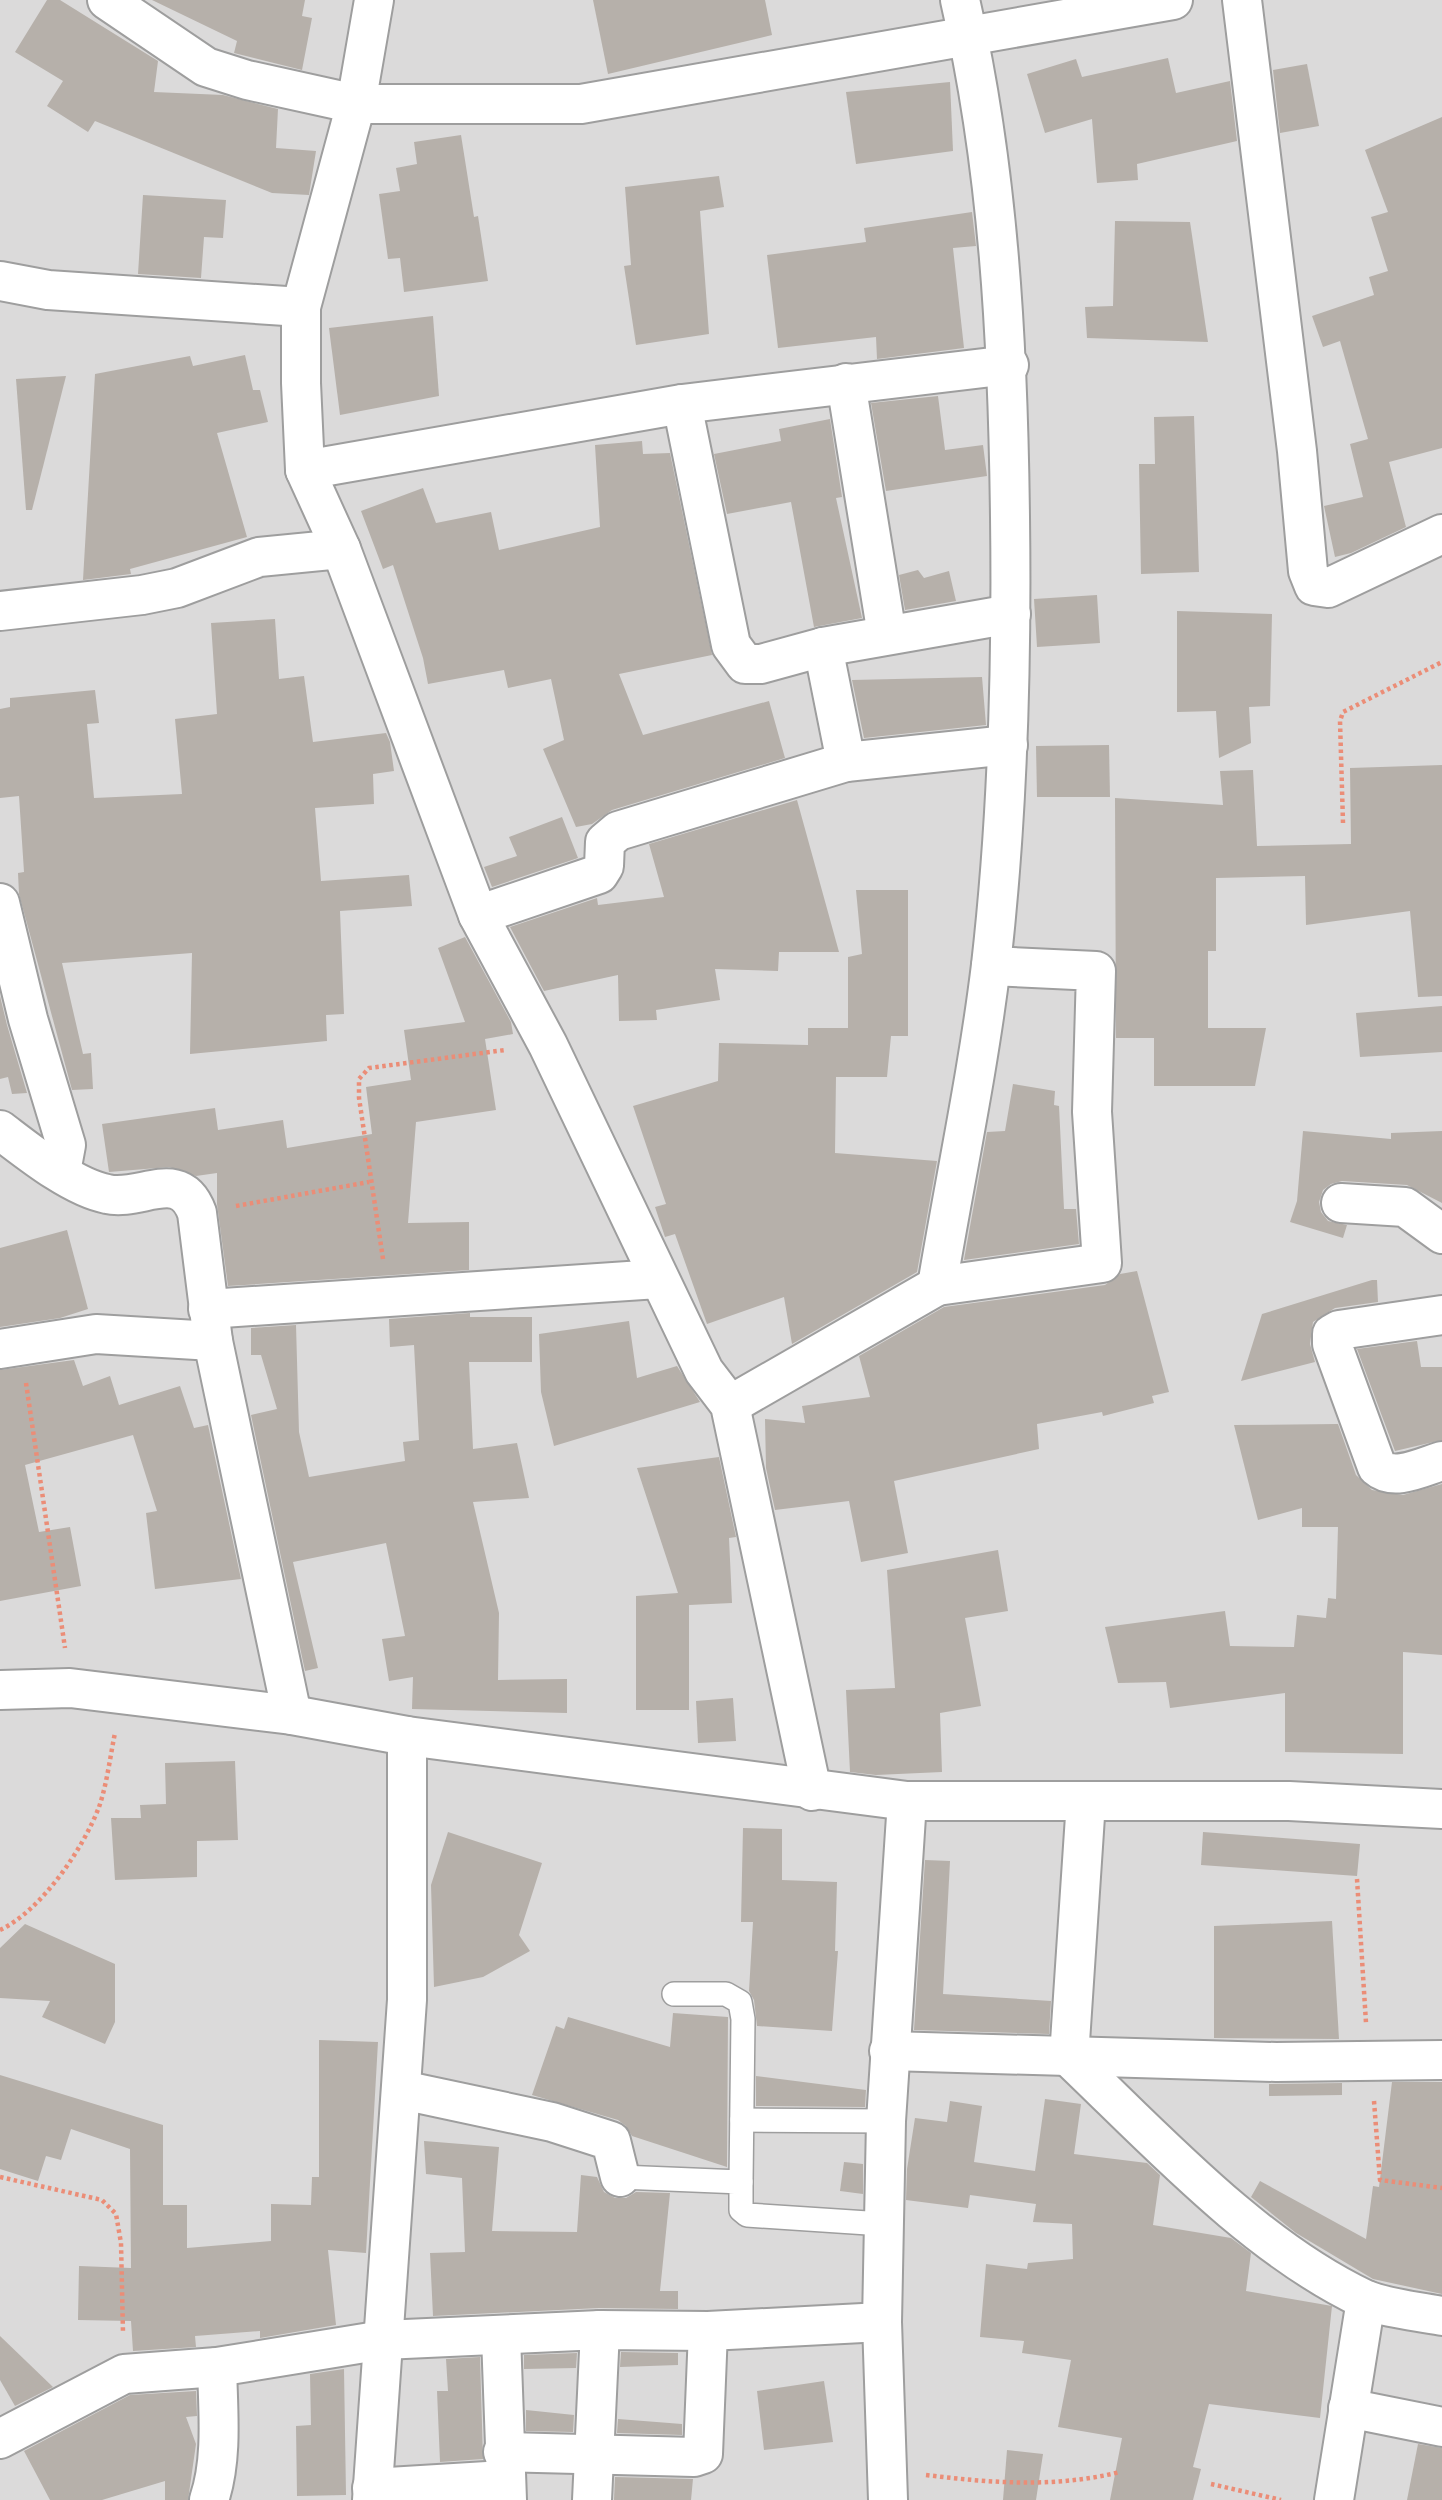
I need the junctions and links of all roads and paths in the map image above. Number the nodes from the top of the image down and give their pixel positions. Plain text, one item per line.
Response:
1 (107, 0) edge
2 (374, 0) edge
3 (960, 0) edge
4 (1173, 0) edge
5 (1242, 0) edge
6 (968, 37) junction
7 (356, 104) junction
8 (0, 281) edge
9 (301, 307) junction
10 (1009, 365) junction
11 (846, 383) junction
12 (682, 404) junction
13 (305, 470) junction
14 (1442, 534) edge
15 (341, 549) junction
16 (0, 611) edge
17 (1011, 614) junction
18 (887, 635) junction
19 (823, 647) junction
20 (1442, 662) edge
21 (1008, 745) junction
22 (846, 762) junction
23 (1343, 823) dead end
24 (0, 903) edge
25 (478, 915) junction
26 (991, 966) junction
27 (548, 1045) junction
28 (0, 1130) edge
29 (61, 1172) junction
30 (369, 1182) junction
31 (1341, 1203) dead end
32 (197, 1213) junction
33 (1442, 1234) edge
34 (658, 1279) junction
35 (937, 1286) junction
36 (388, 1298) junction
37 (1442, 1315) edge
38 (210, 1325) junction
39 (11, 1348) edge
40 (730, 1405) junction
41 (1442, 1461) edge
42 (70, 1688) junction
43 (0, 1690) edge
44 (123, 1694) junction
45 (292, 1714) junction
46 (407, 1736) junction
47 (813, 1791) junction
48 (907, 1801) junction
49 (1086, 1801) junction
50 (1442, 1809) edge
51 (0, 1930) edge
52 (674, 1994) dead end
53 (889, 2050) junction
54 (1069, 2057) junction
55 (1442, 2060) edge
56 (402, 2090) junction
57 (742, 2120) junction
58 (886, 2121) junction
59 (0, 2177) edge
60 (620, 2178) joint
61 (741, 2182) junction
62 (883, 2224) junction
63 (1366, 2300) junction
64 (1442, 2316) edge
65 (882, 2322) junction
66 (600, 2329) junction
67 (708, 2331) junction
68 (501, 2336) junction
69 (383, 2340) junction
70 (217, 2367) junction
71 (124, 2374) junction
72 (1348, 2408) junction
73 (1442, 2427) edge
74 (0, 2439) edge
75 (595, 2453) junction
76 (1120, 2472) dead end
77 (505, 2477) edge
78 (1211, 2484) dead end
79 (888, 2485) edge
80 (372, 2494) edge
81 (209, 2500) edge
82 (592, 2500) edge
83 (1280, 2500) edge
84 (1337, 2500) edge

1 - 7 street
2 - 7 street
3 - 6 street
4 - 6 street
5 - 14 street
6 - 7 street
6 - 10 street
7 - 9 street
8 - 9 street
9 - 13 street
10 - 11 street
10 - 17 street
11 - 12 street
11 - 18 street
12 - 13 street
12 - 19 street
13 - 15 street
15 - 16 street
15 - 25 street
17 - 18 street
17 - 21 street
18 - 19 street
19 - 22 street
20 - 23 path
21 - 22 street
21 - 26 street
22 - 25 street
24 - 29 street
25 - 27 street
26 - 35 street
26 - 35 street
27 - 30 path
27 - 34 street
28 - 29 street
29 - 32 street
30 - 32 path
30 - 36 path
31 - 33 street
32 - 38 street
34 - 36 street
34 - 40 street
35 - 40 street
36 - 38 street
37 - 41 street
38 - 39 street
38 - 45 street
39 - 42 path
40 - 47 street
42 - 43 street
42 - 44 street
44 - 45 street
44 - 51 path
45 - 46 street
46 - 47 street
46 - 56 street
47 - 48 street
48 - 49 street
48 - 53 street
49 - 50 street
49 - 54 street
52 - 57 lane
53 - 54 street
53 - 58 street
54 - 55 street
54 - 63 street
56 - 60 street
56 - 69 street
57 - 58 lane
57 - 61 lane
58 - 62 street
59 - 71 path
60 - 61 lane
61 - 62 lane
62 - 65 street
63 - 64 street
63 - 72 street
65 - 67 street
65 - 79 street
66 - 67 street
66 - 68 street
66 - 75 street
67 - 75 street
68 - 69 street
68 - 77 street
69 - 70 street
69 - 80 street
70 - 71 street
70 - 81 street
71 - 74 street
72 - 73 street
72 - 84 street
75 - 77 street
75 - 82 street
76 - 79 path
77 - 80 street
78 - 83 path

